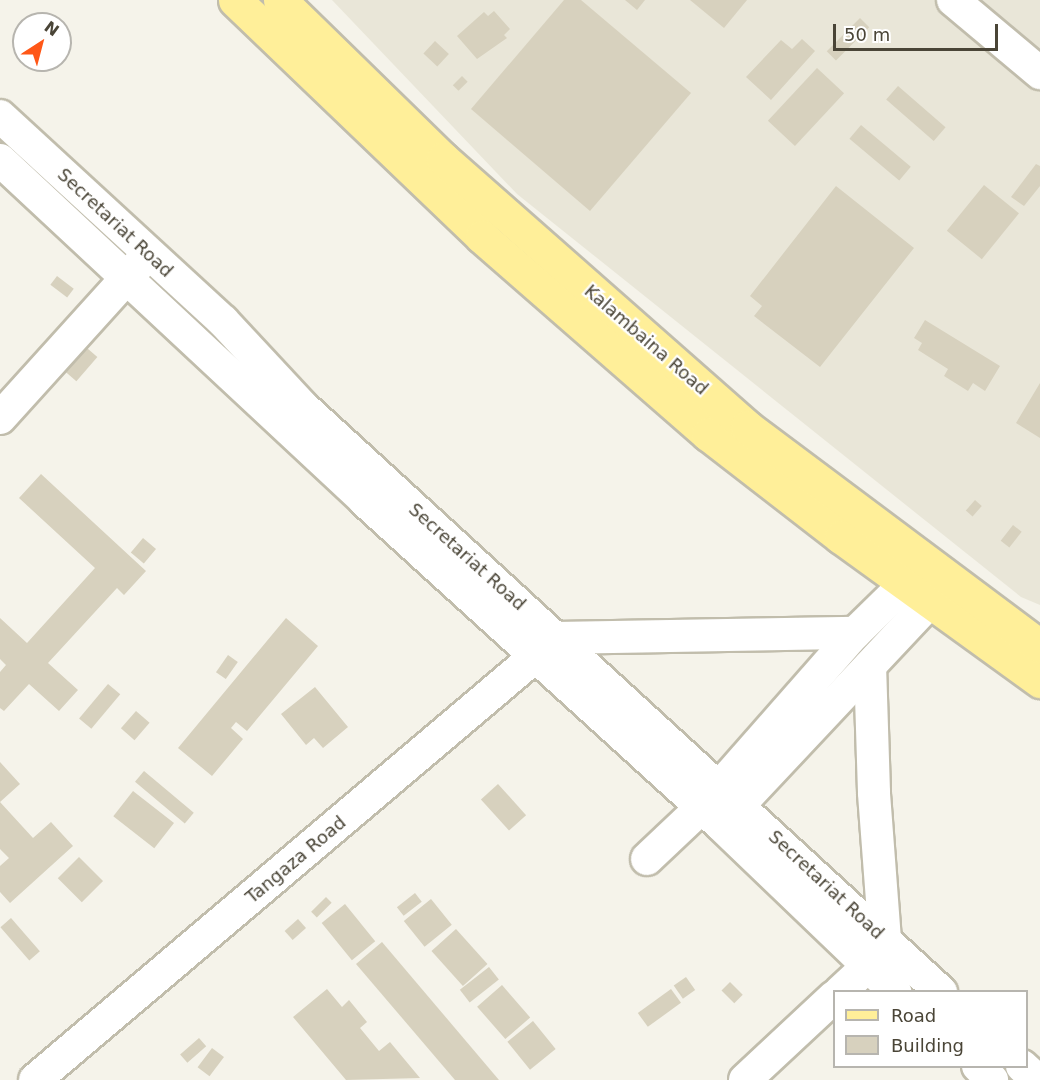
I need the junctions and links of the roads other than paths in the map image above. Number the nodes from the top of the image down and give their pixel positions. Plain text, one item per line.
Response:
1 (235, 0) edge
2 (280, 0) edge
3 (953, 0) edge
4 (1040, 73) edge
5 (0, 116) edge
6 (0, 160) edge
7 (138, 265) junction
8 (0, 418) edge
9 (917, 593) junction
10 (855, 633) junction
11 (1040, 646) edge
12 (546, 647) junction
13 (870, 666) junction
14 (1040, 681) edge
15 (720, 805) junction
16 (647, 859) dead end
17 (885, 940) junction
18 (868, 966) junction
19 (842, 990) edge
20 (893, 990) edge
21 (939, 990) edge
22 (833, 998) edge
23 (980, 1068) edge
24 (1024, 1068) edge
25 (34, 1080) edge
26 (745, 1080) edge
27 (992, 1080) edge
28 (1037, 1080) edge

1 - 9 main road
2 - 11 main road, Kalambaina Road
3 - 4 street
5 - 7 street, Secretariat Road
6 - 7 street, Secretariat Road
7 - 8 street
7 - 12 street, Secretariat Road
9 - 10 street
9 - 13 street
9 - 14 main road
10 - 12 street
10 - 15 street
12 - 15 street, Secretariat Road
12 - 25 street, Tangaza Road
13 - 15 street
13 - 17 street
15 - 16 street
15 - 17 street, Secretariat Road
15 - 18 street, Secretariat Road
17 - 18 street
17 - 21 street, Secretariat Road
18 - 19 street
18 - 20 street, Secretariat Road
22 - 26 street
23 - 27 street
24 - 28 street

